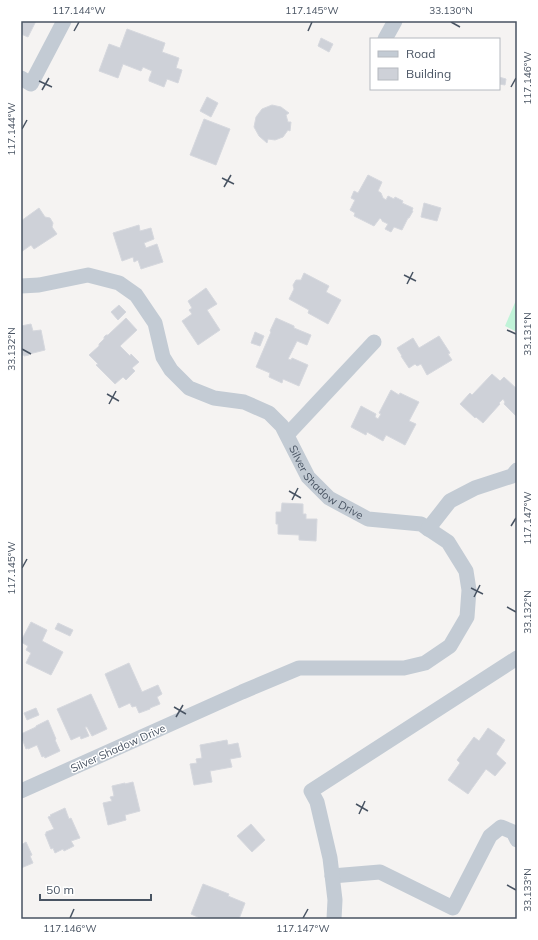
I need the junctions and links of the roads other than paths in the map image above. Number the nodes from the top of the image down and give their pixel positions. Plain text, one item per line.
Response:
1 (64, 21) edge
2 (395, 21) edge
3 (386, 38) edge
4 (26, 81) edge
5 (21, 286) edge
6 (374, 342) dead end
7 (286, 435) junction
8 (517, 470) edge
9 (428, 529) junction
10 (517, 658) edge
11 (21, 791) edge
12 (517, 840) edge
13 (332, 876) junction
14 (334, 919) edge

1 - 4 street
2 - 3 street
5 - 7 street, Silver Shadow Drive
6 - 7 street
7 - 9 street, Silver Shadow Drive
8 - 9 street
9 - 11 street, Silver Shadow Drive
10 - 13 street
12 - 13 street
13 - 14 street

